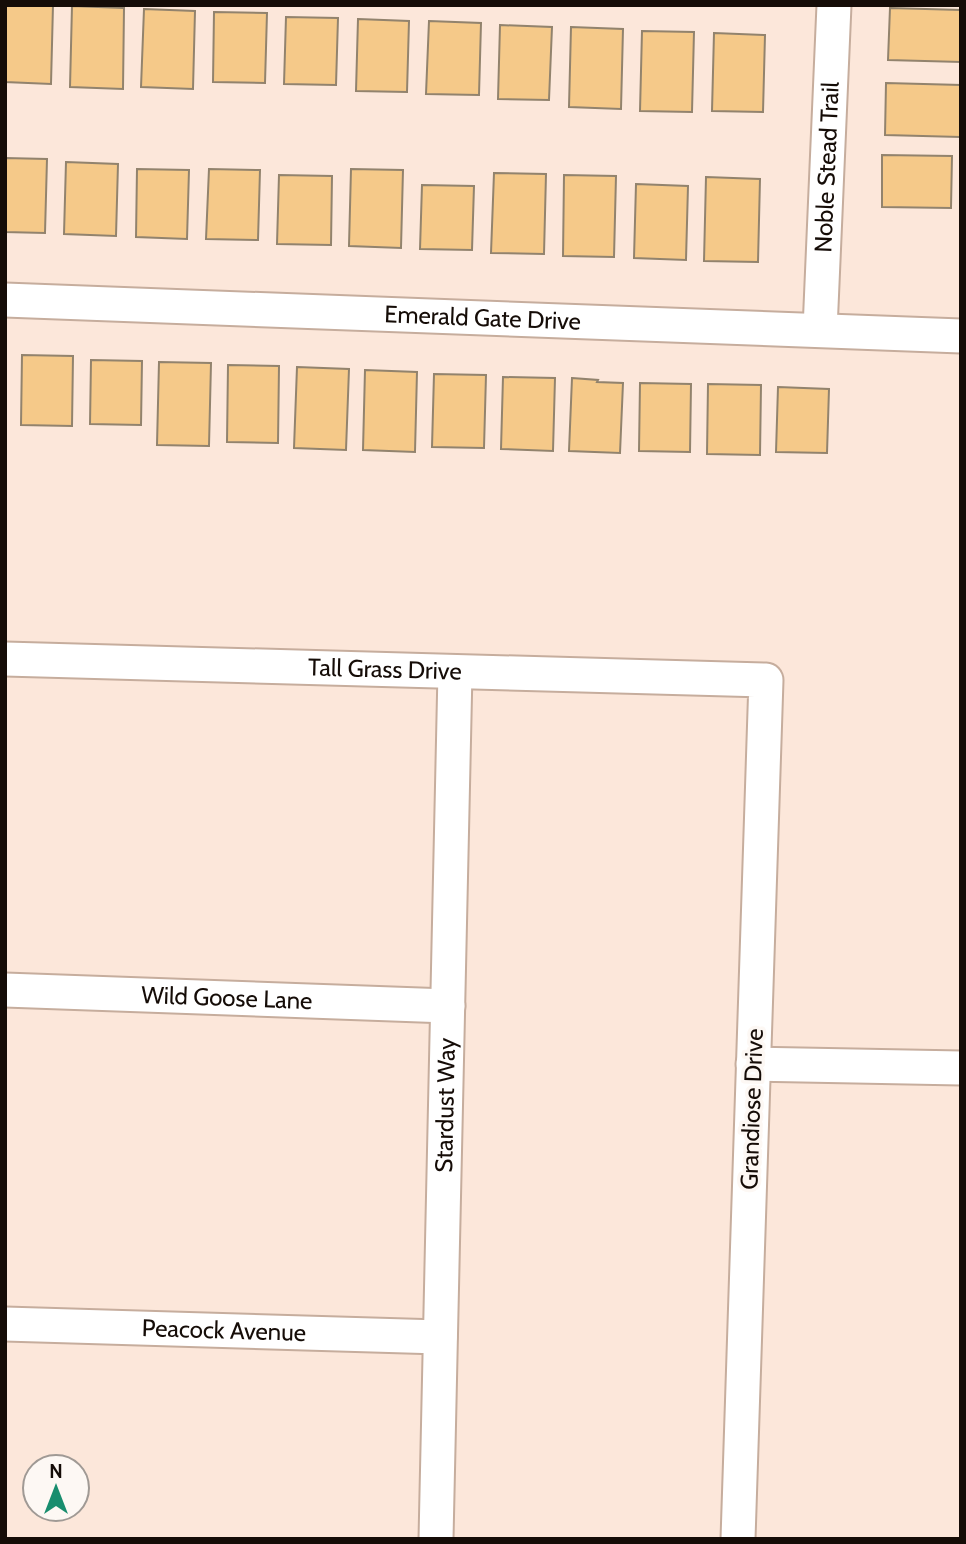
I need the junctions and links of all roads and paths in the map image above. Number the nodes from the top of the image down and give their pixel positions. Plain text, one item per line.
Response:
1 (834, 5) edge
2 (5, 300) edge
3 (820, 330) junction
4 (961, 336) edge
5 (5, 659) edge
6 (455, 673) junction
7 (766, 680) joint
8 (5, 990) edge
9 (448, 1006) junction
10 (753, 1063) junction
11 (961, 1068) edge
12 (5, 1324) edge
13 (440, 1337) junction
14 (436, 1539) edge
15 (738, 1539) edge

1 - 3 street, Noble Stead Trail
2 - 3 street, Emerald Gate Drive
3 - 4 street, Emerald Gate Drive
5 - 6 street, Tall Grass Drive
6 - 7 street, Tall Grass Drive
6 - 9 street, Stardust Way
7 - 10 street, Grandiose Drive
8 - 9 street, Wild Goose Lane
9 - 13 street, Stardust Way
10 - 11 street
10 - 15 street, Grandiose Drive
12 - 13 street, Peacock Avenue
13 - 14 street, Stardust Way

